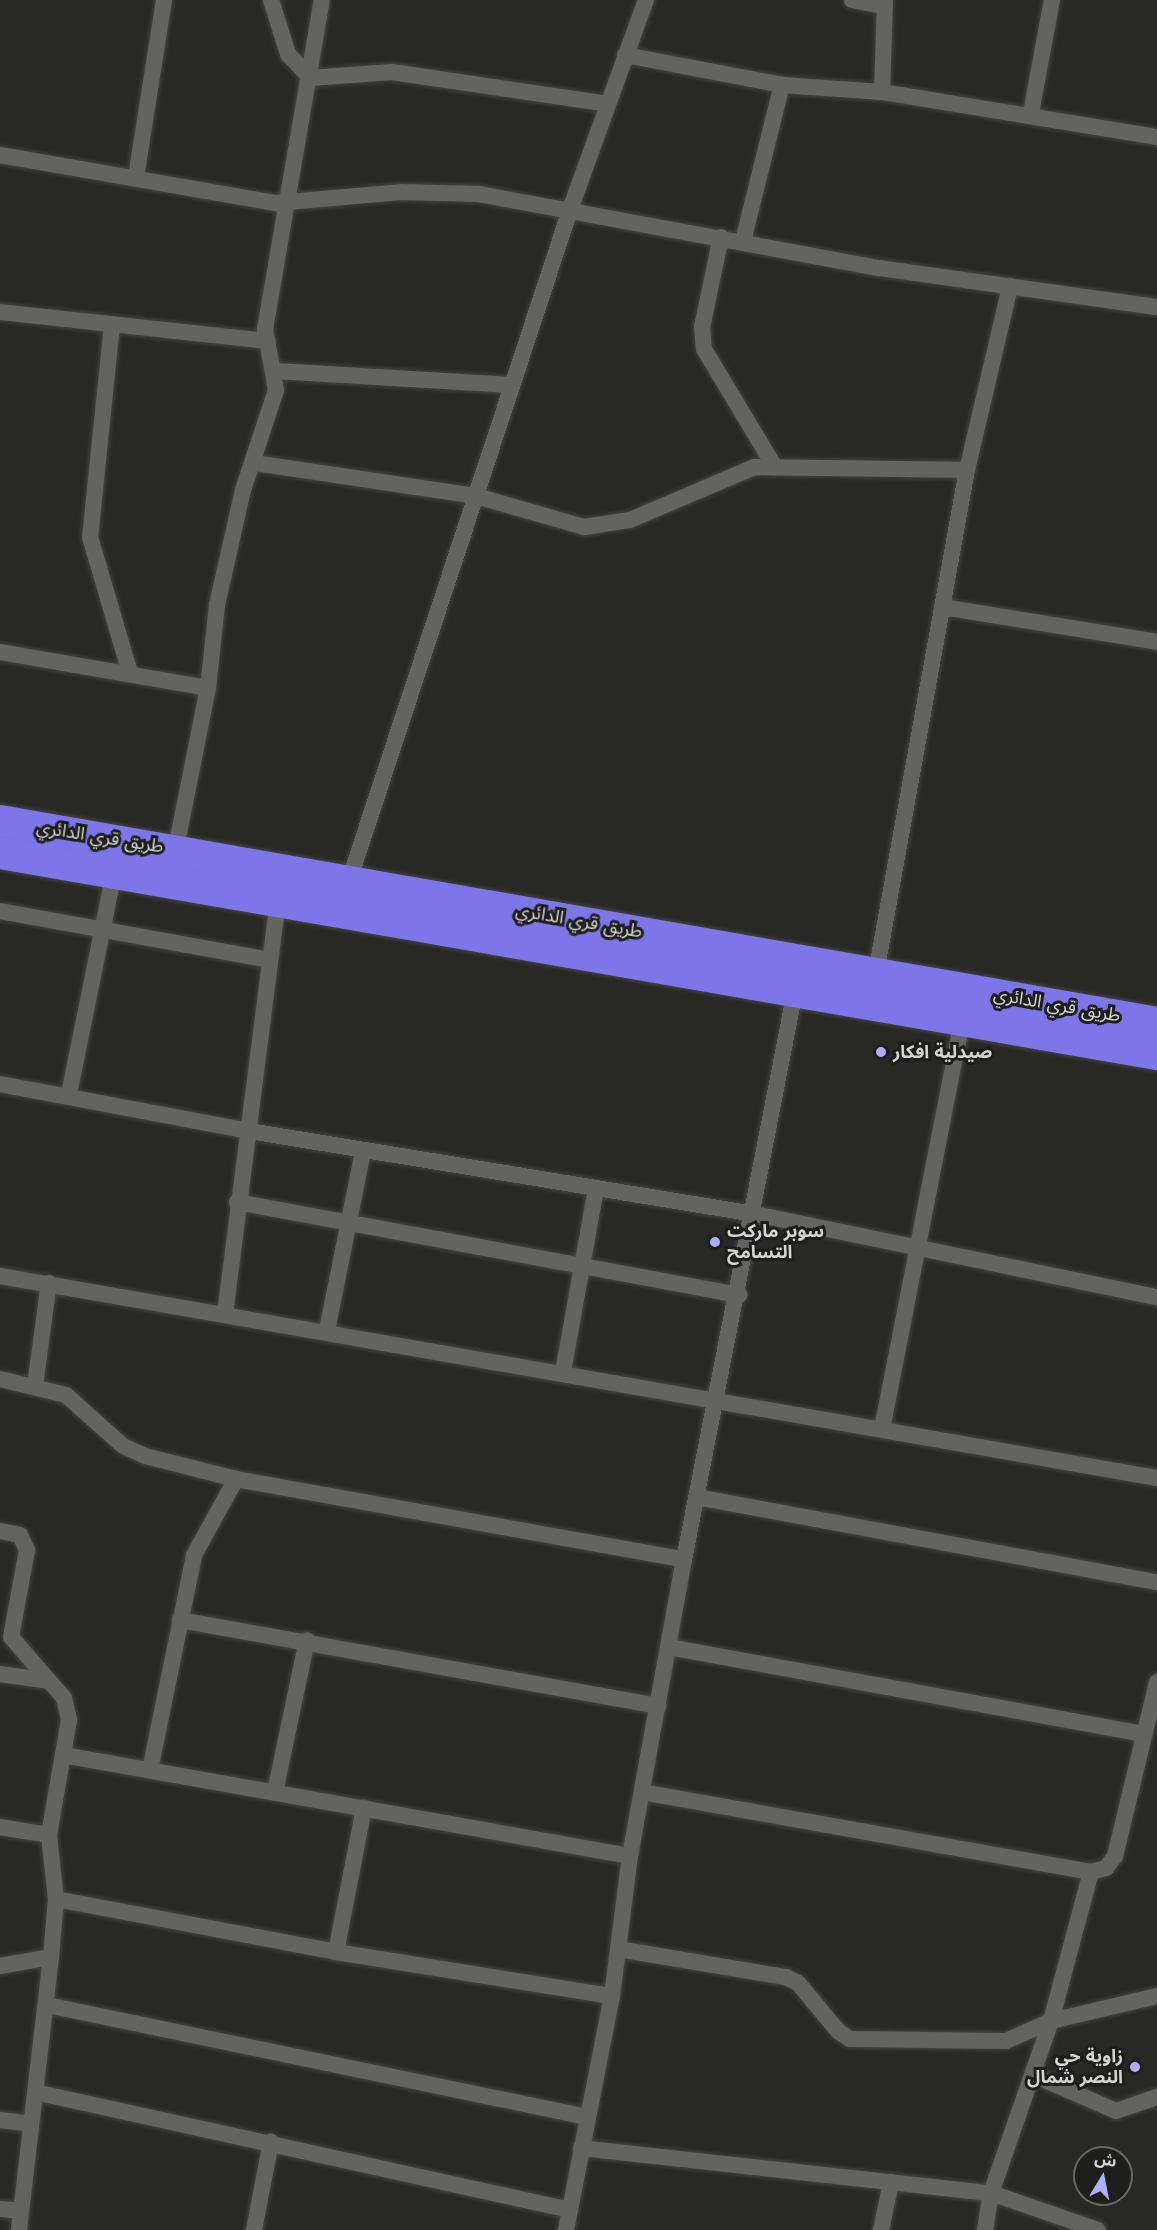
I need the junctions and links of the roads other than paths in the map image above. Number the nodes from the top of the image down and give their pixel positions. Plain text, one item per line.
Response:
1 (164, 0) edge
2 (271, 0) edge
3 (322, 0) edge
4 (646, 0) edge
5 (852, 0) edge
6 (1052, 0) edge
7 (884, 3) edge
8 (625, 55) junction
9 (310, 78) junction
10 (782, 85) junction
11 (882, 92) junction
12 (608, 104) junction
13 (1031, 114) junction
14 (1157, 137) edge
15 (0, 155) edge
16 (136, 177) junction
17 (285, 202) junction
18 (571, 207) junction
19 (721, 237) junction
20 (743, 241) junction
21 (1010, 286) junction
22 (1157, 307) edge
23 (0, 312) edge
24 (112, 326) junction
25 (267, 341) junction
26 (276, 371) junction
27 (512, 385) junction
28 (255, 463) junction
29 (775, 467) junction
30 (967, 470) junction
31 (476, 496) junction
32 (942, 607) junction
33 (1157, 642) edge
34 (0, 652) edge
35 (130, 673) junction
36 (208, 688) junction
37 (0, 821) edge
38 (176, 848) junction
39 (0, 853) edge
40 (114, 872) junction
41 (349, 881) junction
42 (278, 900) junction
43 (0, 911) edge
44 (102, 932) junction
45 (270, 960) junction
46 (876, 973) junction
47 (798, 975) junction
48 (963, 1018) junction
49 (1157, 1023) edge
50 (1157, 1054) edge
51 (0, 1084) edge
52 (69, 1094) junction
53 (249, 1131) junction
54 (363, 1151) junction
55 (596, 1188) junction
56 (237, 1202) junction
57 (755, 1214) junction
58 (352, 1221) junction
59 (916, 1250) junction
60 (583, 1266) junction
61 (0, 1276) edge
62 (49, 1283) junction
63 (739, 1295) junction
64 (1157, 1297) edge
65 (225, 1314) junction
66 (327, 1330) junction
67 (563, 1372) junction
68 (0, 1378) edge
69 (35, 1386) junction
70 (718, 1400) junction
71 (882, 1430) junction
72 (1157, 1478) edge
73 (236, 1479) junction
74 (697, 1497) junction
75 (0, 1531) edge
76 (684, 1560) junction
77 (1157, 1582) edge
78 (180, 1620) junction
79 (306, 1640) junction
80 (669, 1647) junction
81 (0, 1674) edge
82 (49, 1681) junction
83 (1157, 1682) edge
84 (658, 1706) junction
85 (1148, 1729) edge
86 (63, 1755) junction
87 (150, 1770) junction
88 (275, 1792) junction
89 (642, 1792) junction
90 (364, 1808) junction
91 (0, 1827) edge
92 (49, 1835) junction
93 (630, 1856) junction
94 (1091, 1872) junction
95 (56, 1899) junction
96 (618, 1949) junction
97 (336, 1952) junction
98 (51, 1957) junction
99 (0, 1966) edge
100 (612, 1996) junction
101 (1157, 1996) edge
102 (47, 2005) junction
103 (1051, 2021) junction
104 (1033, 2074) junction
105 (35, 2092) junction
106 (1157, 2097) edge
107 (588, 2116) junction
108 (0, 2120) edge
109 (32, 2124) junction
110 (271, 2142) junction
111 (581, 2148) junction
112 (891, 2182) junction
113 (991, 2193) junction
114 (0, 2209) edge
115 (570, 2210) junction
116 (21, 2211) junction
117 (19, 2230) edge
118 (254, 2230) edge
119 (566, 2230) edge
120 (881, 2230) edge
121 (985, 2230) edge
122 (1098, 2230) edge

1 - 16 street
2 - 9 street
3 - 9 street
4 - 8 street
5 - 7 street
6 - 13 street
7 - 11 street
8 - 10 street
8 - 12 street
9 - 12 street
9 - 17 street
10 - 11 street
10 - 20 street
11 - 13 street
12 - 18 street
13 - 14 street
15 - 16 street
16 - 17 street
17 - 18 street
17 - 25 street
18 - 19 street
18 - 27 street
19 - 20 street
19 - 29 street
20 - 21 street
21 - 22 street
21 - 30 street
23 - 24 street
24 - 25 street
24 - 35 street
25 - 26 street
26 - 27 street
26 - 28 street
27 - 31 street
28 - 31 street
28 - 36 street
29 - 30 street
29 - 31 street
30 - 32 street
31 - 41 street
32 - 33 street
32 - 46 street
34 - 35 street
35 - 36 street
36 - 38 street
37 - 38 highway, طريق قري الدائري
38 - 41 highway, طريق قري الدائري
39 - 40 highway, طريق قري الدائري
40 - 42 highway, طريق قري الدائري
40 - 44 street
41 - 47 highway, طريق قري الدائري
42 - 45 street
42 - 47 highway, طريق قري الدائري
43 - 44 street
44 - 45 street
44 - 52 street
45 - 53 street
46 - 47 highway, طريق قري الدائري
46 - 49 highway, طريق قري الدائري
47 - 48 highway, طريق قري الدائري
47 - 57 street
48 - 50 highway, طريق قري الدائري
48 - 59 street
51 - 52 street
52 - 53 street
53 - 54 street
53 - 56 street
54 - 55 street
54 - 58 street
55 - 57 street
55 - 60 street
56 - 58 street
56 - 65 street
57 - 59 street
57 - 63 street
58 - 60 street
58 - 66 street
59 - 64 street
59 - 71 street
60 - 63 street
60 - 67 street
61 - 62 street
62 - 65 street
62 - 69 street
63 - 70 street
65 - 66 street
66 - 67 street
67 - 70 street
68 - 69 street
69 - 73 street
70 - 71 street
70 - 74 street
71 - 72 street
73 - 76 street
73 - 78 street
74 - 76 street
74 - 77 street
75 - 82 street
76 - 80 street
78 - 79 street
78 - 87 street
79 - 84 street
79 - 88 street
80 - 84 street
80 - 85 street
81 - 82 street
82 - 86 street
83 - 85 street
84 - 89 street
85 - 94 street
86 - 87 street
86 - 92 street
87 - 88 street
88 - 90 street
89 - 93 street
89 - 94 street
90 - 93 street
90 - 97 street
91 - 92 street
92 - 95 street
93 - 96 street
94 - 103 street
95 - 97 street
95 - 98 street
96 - 100 street
96 - 103 street
97 - 100 street
98 - 99 street
98 - 102 street
100 - 107 street
101 - 103 street
102 - 105 street
102 - 107 street
103 - 104 street
104 - 106 street
104 - 113 street
105 - 109 street
105 - 110 street
107 - 111 street
108 - 109 street
109 - 116 street
110 - 115 street
110 - 118 street
111 - 112 street
111 - 115 street
112 - 113 street
112 - 120 street
113 - 121 street
113 - 122 street
114 - 116 street
115 - 119 street
116 - 117 street

